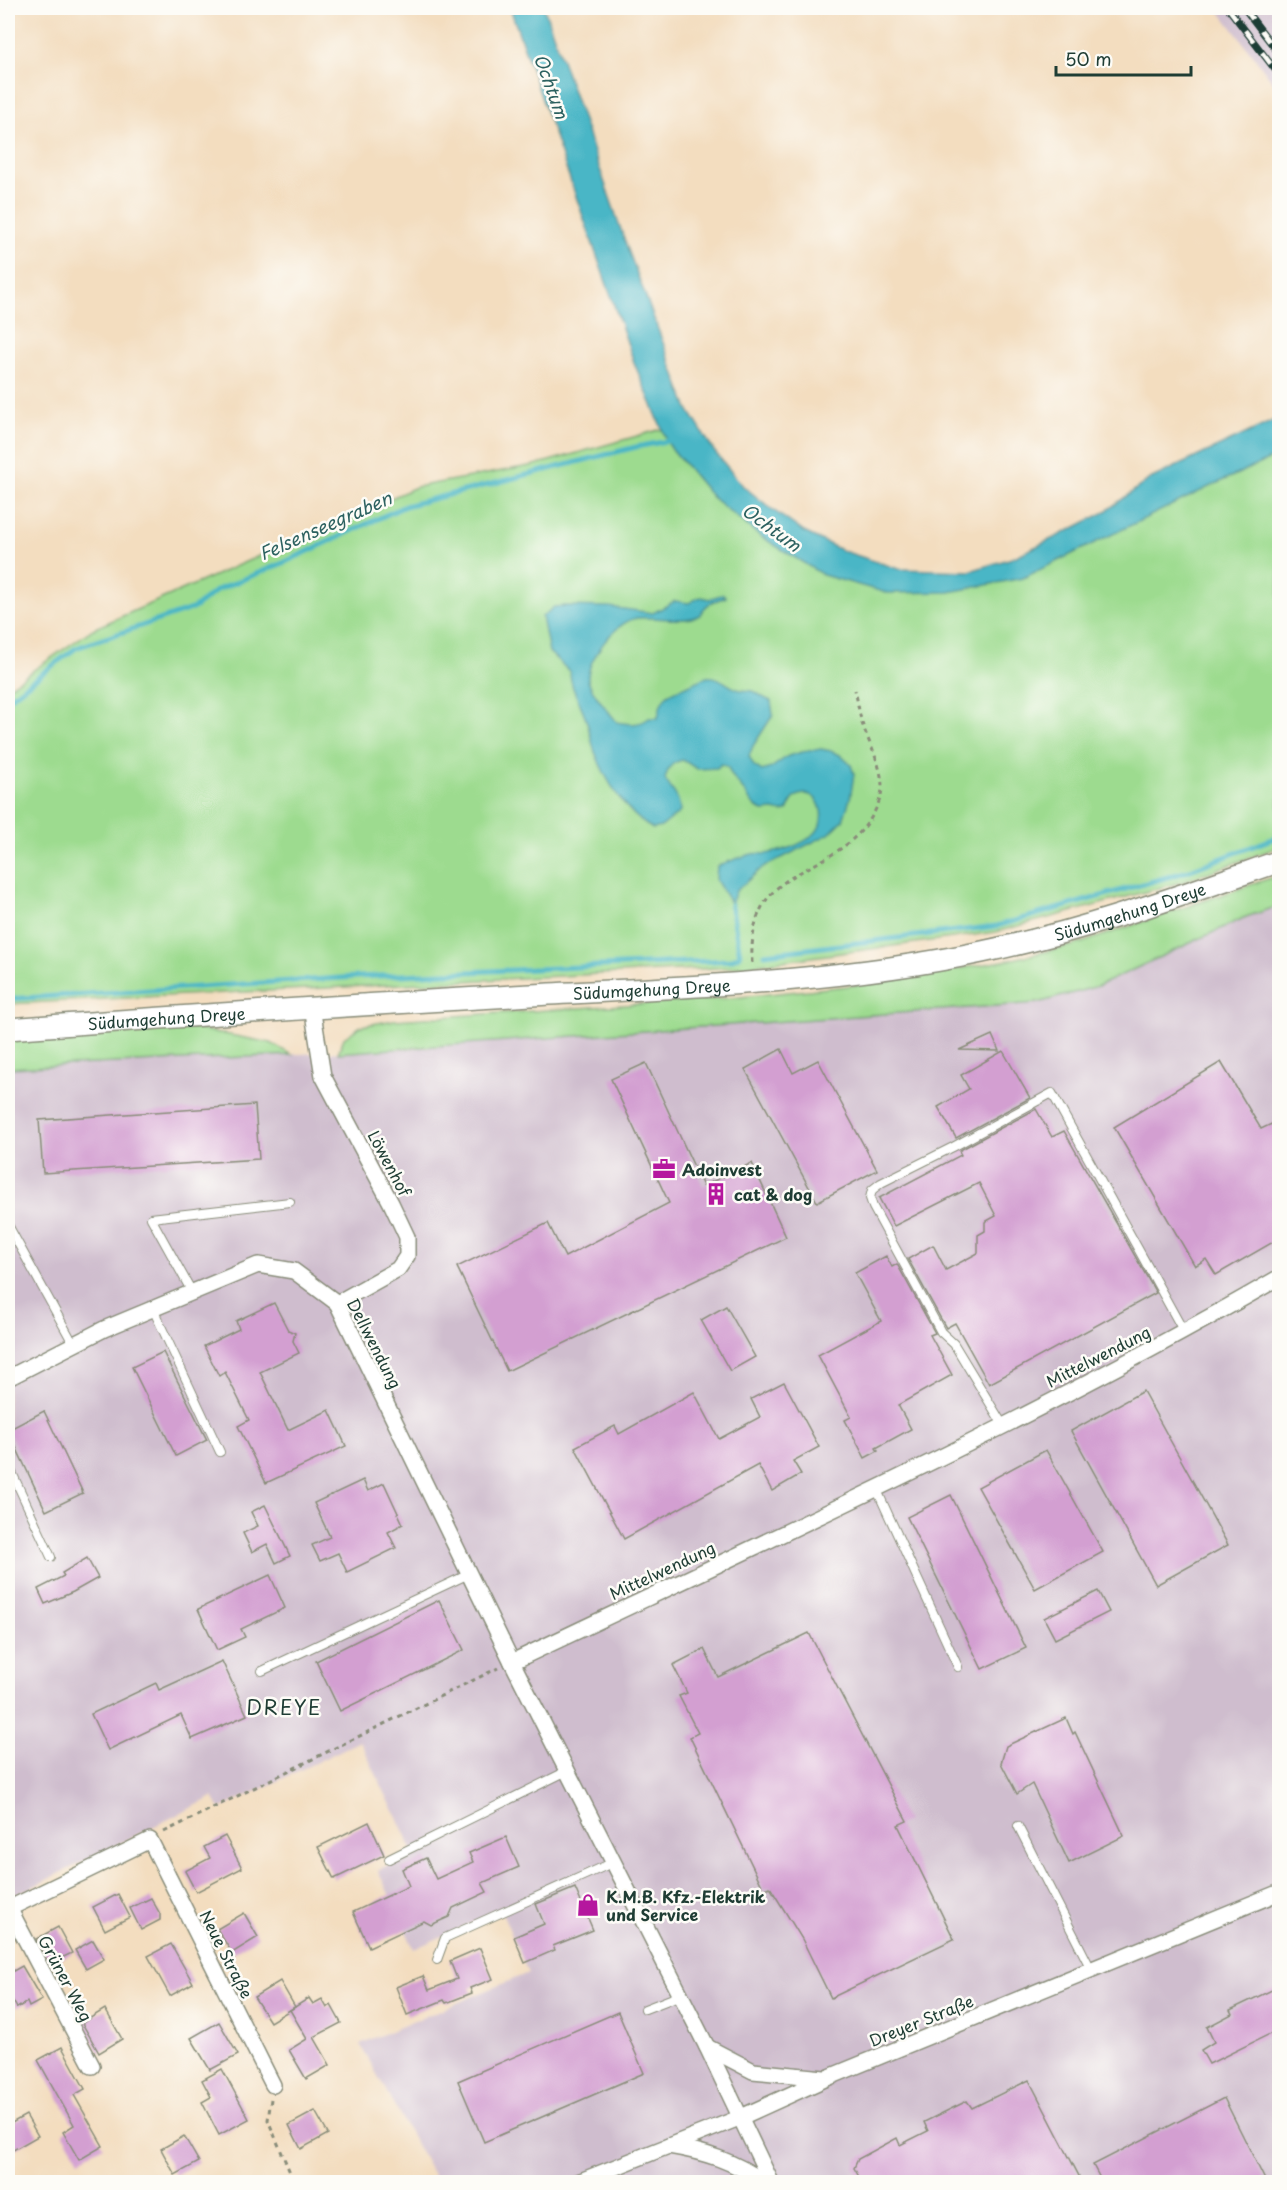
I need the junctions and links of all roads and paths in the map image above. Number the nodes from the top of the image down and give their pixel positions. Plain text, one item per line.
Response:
1 (855, 690) dead end
2 (1280, 861) edge
3 (753, 983) junction
4 (312, 1007) junction
5 (8, 1029) edge
6 (290, 1202) dead end
7 (8, 1225) edge
8 (1280, 1277) edge
9 (192, 1292) junction
10 (337, 1303) junction
11 (153, 1309) junction
12 (1184, 1332) junction
13 (74, 1345) junction
14 (8, 1378) edge
15 (1004, 1425) junction
16 (220, 1452) dead end
17 (8, 1464) edge
18 (876, 1488) junction
19 (51, 1557) dead end
20 (469, 1574) junction
21 (512, 1662) junction
22 (957, 1667) dead end
23 (262, 1671) dead end
24 (567, 1771) junction
25 (1017, 1826) dead end
26 (150, 1840) junction
27 (389, 1859) dead end
28 (614, 1862) junction
29 (1280, 1892) edge
30 (8, 1908) edge
31 (437, 1960) dead end
32 (1091, 1969) junction
33 (681, 1995) junction
34 (645, 2009) dead end
35 (707, 2047) junction
36 (92, 2066) dead end
37 (827, 2078) junction
38 (273, 2085) joint
39 (739, 2118) junction
40 (669, 2146) junction
41 (294, 2182) edge
42 (578, 2182) edge
43 (764, 2182) edge
44 (771, 2182) edge

1 - 3 path
2 - 3 main road, Südumgehung Dreye
3 - 4 main road, Südumgehung Dreye
4 - 5 main road, Südumgehung Dreye
4 - 10 street, Löwenhof
6 - 9 lane
7 - 13 lane
8 - 12 street, Mittelwendung
9 - 10 street, Dellwendung
9 - 11 street, Dellwendung
10 - 20 street, Dellwendung
11 - 13 street, Dellwendung
11 - 16 lane
12 - 15 street, Mittelwendung
12 - 15 lane
13 - 14 street, Dellwendung
15 - 18 street, Mittelwendung
17 - 19 lane
18 - 21 street, Mittelwendung
18 - 22 lane
20 - 21 street, Dellwendung
20 - 23 lane
21 - 24 street
21 - 26 path
24 - 27 lane
24 - 28 street
25 - 32 lane
26 - 30 street
26 - 38 street, Neue Straße
28 - 31 lane
28 - 33 street
29 - 32 street, Dreyer Straße
30 - 36 street, Grüner Weg
32 - 37 street, Dreyer Straße
33 - 34 lane
33 - 35 street
35 - 37 street
35 - 39 street
37 - 39 street, Dreyer Straße
38 - 41 path
39 - 40 street, Dreyer Straße
39 - 44 street
40 - 42 street, Dreyer Straße
40 - 43 street

